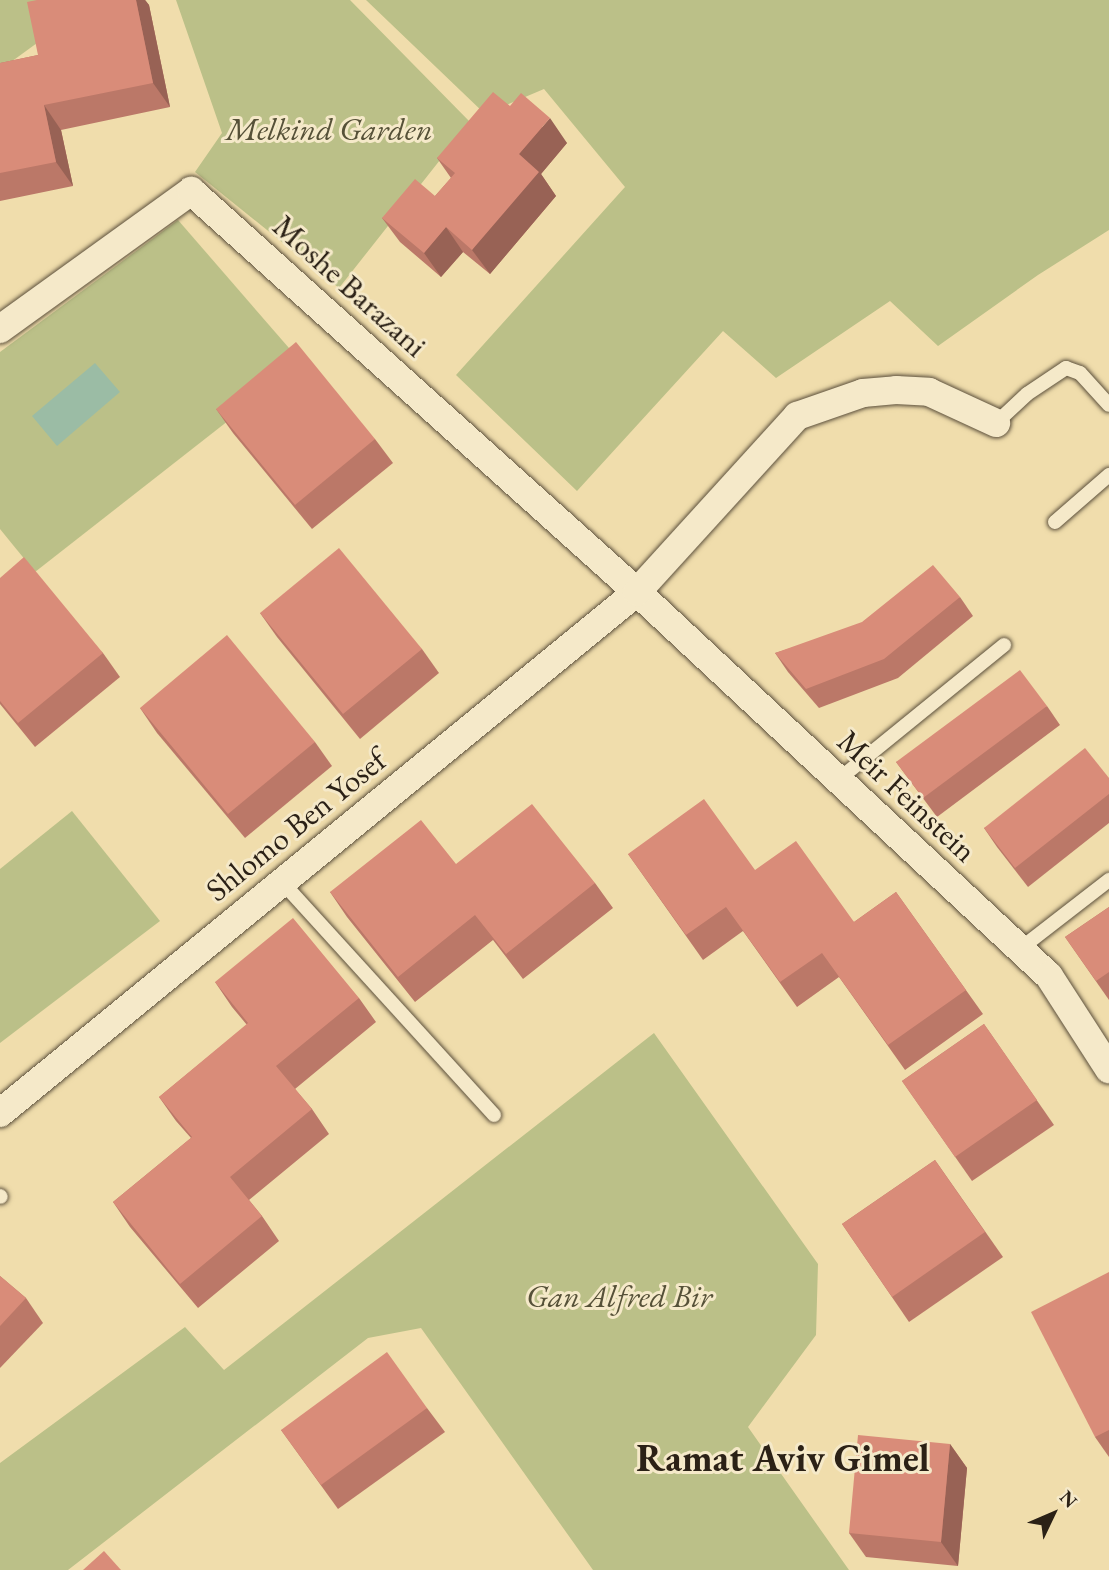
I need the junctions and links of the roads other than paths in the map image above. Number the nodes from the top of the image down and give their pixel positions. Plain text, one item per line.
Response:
1 (0, 329) edge
2 (1109, 405) edge
3 (996, 423) joint
4 (1109, 475) edge
5 (1055, 522) dead end
6 (636, 592) junction
7 (1004, 645) dead end
8 (838, 780) junction
9 (1109, 880) edge
10 (282, 882) junction
11 (1020, 949) junction
12 (1109, 1069) edge
13 (0, 1113) edge
14 (494, 1115) dead end

1 - 6 street, Moshe Barazani
2 - 3 lane
3 - 6 street, Shlomo Ben Yosef
4 - 5 lane
6 - 8 street, Meir Feinstein
6 - 10 street, Shlomo Ben Yosef
7 - 8 lane
8 - 11 street, Meir Feinstein
9 - 11 lane
10 - 13 street, Shlomo Ben Yosef
10 - 14 lane
11 - 12 street, Meir Feinstein

